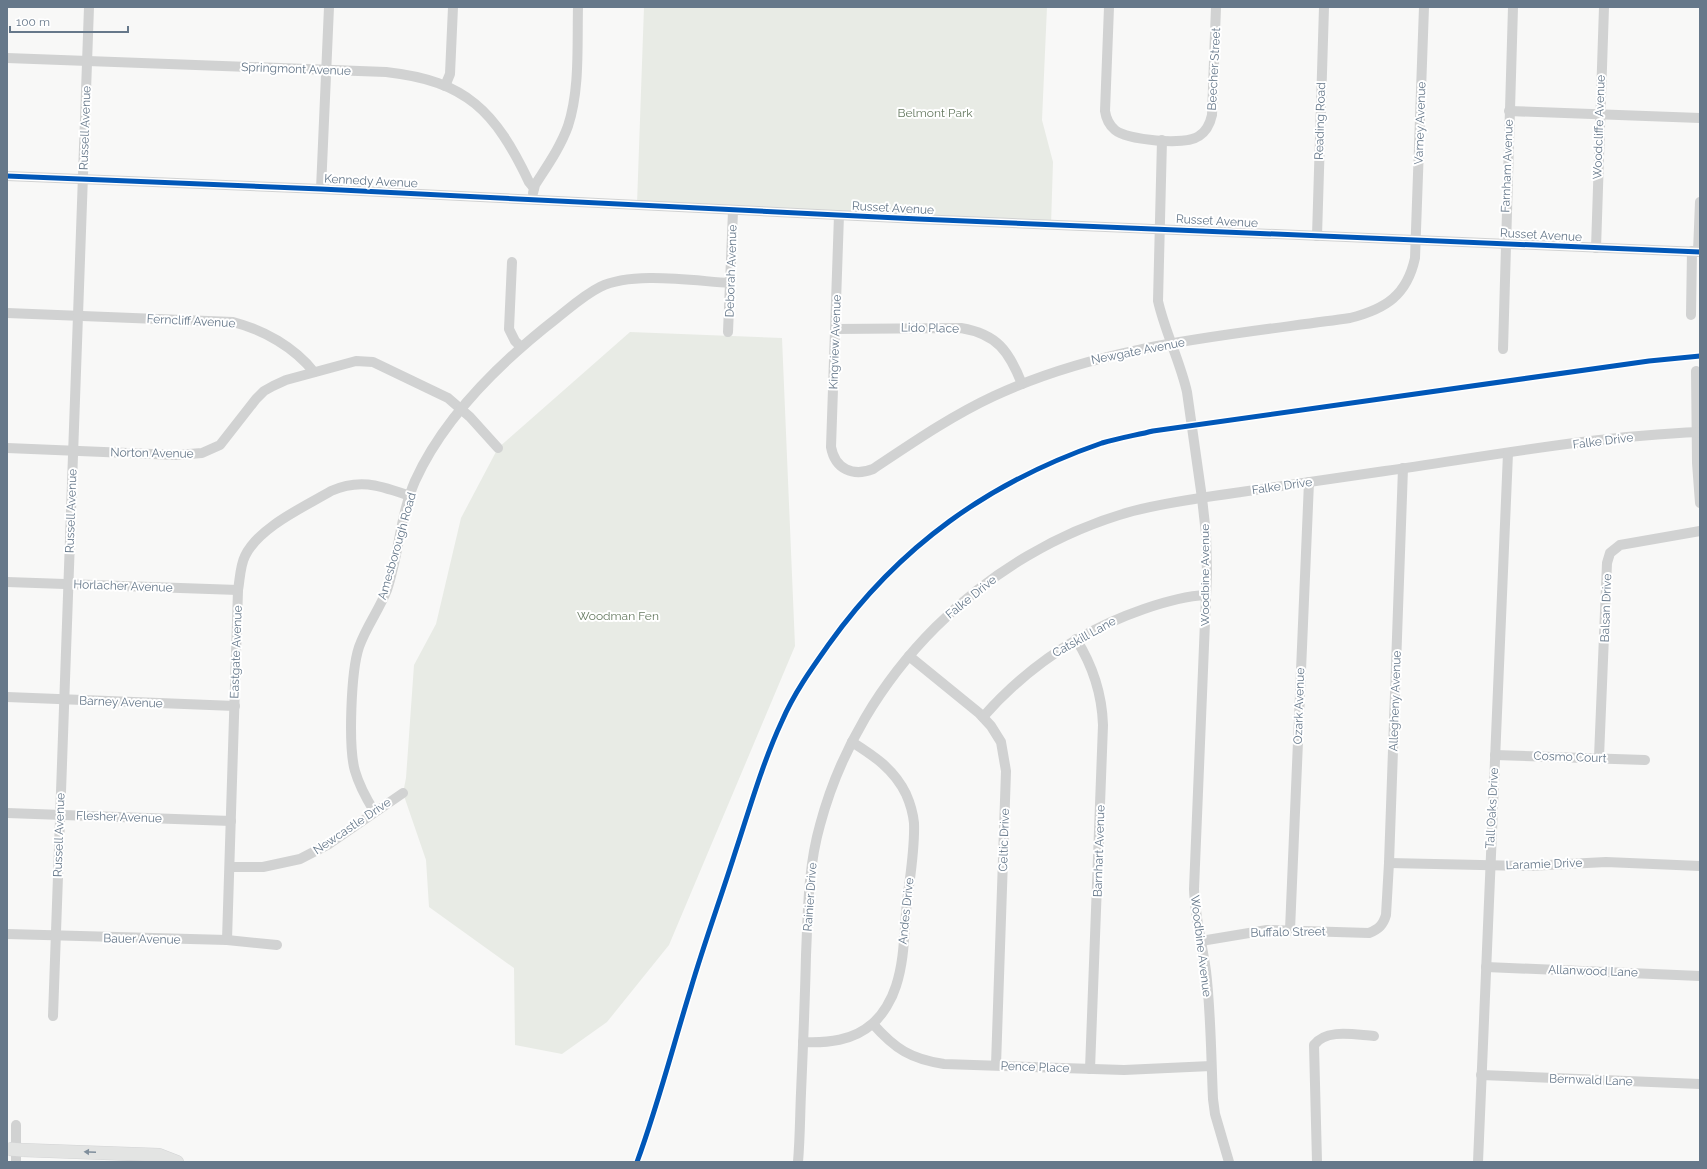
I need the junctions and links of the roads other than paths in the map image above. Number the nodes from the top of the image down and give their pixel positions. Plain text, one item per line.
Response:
1 (89, 7) edge
2 (329, 7) edge
3 (453, 7) edge
4 (578, 7) edge
5 (1109, 7) edge
6 (1216, 7) edge
7 (1324, 7) edge
8 (1424, 7) edge
9 (1513, 7) edge
10 (1604, 7) edge
11 (7, 58) edge
12 (87, 61) junction
13 (326, 70) junction
14 (445, 86) junction
15 (1509, 111) junction
16 (1599, 114) junction
17 (1700, 118) edge
18 (1162, 140) junction
19 (7, 176) edge
20 (83, 179) junction
21 (534, 188) junction
22 (322, 189) junction
23 (533, 199) junction
24 (1700, 202) edge
25 (733, 211) junction
26 (838, 215) junction
27 (1159, 229) junction
28 (1316, 236) junction
29 (1416, 240) junction
30 (1505, 244) junction
31 (1596, 248) junction
32 (1697, 252) edge
33 (512, 262) dead end
34 (730, 283) junction
35 (7, 313) edge
36 (1691, 315) dead end
37 (78, 316) junction
38 (835, 328) junction
39 (728, 332) dead end
40 (1172, 344) junction
41 (521, 347) junction
42 (1503, 349) dead end
43 (1696, 371) dead end
44 (314, 372) junction
45 (1022, 384) junction
46 (461, 408) junction
47 (1698, 432) edge
48 (7, 448) edge
49 (498, 448) dead end
50 (73, 451) junction
51 (1508, 453) junction
52 (840, 466) joint
53 (1403, 468) junction
54 (1308, 482) junction
55 (410, 496) junction
56 (1202, 498) junction
57 (1700, 503) edge
58 (1700, 531) edge
59 (7, 582) edge
60 (68, 584) junction
61 (238, 590) junction
62 (1206, 595) junction
63 (1076, 639) junction
64 (909, 656) junction
65 (7, 697) edge
66 (64, 699) junction
67 (235, 706) junction
68 (983, 717) junction
69 (852, 742) junction
70 (1495, 755) junction
71 (1599, 757) junction
72 (1645, 760) dead end
73 (403, 793) dead end
74 (374, 811) junction
75 (7, 813) edge
76 (60, 815) junction
77 (231, 821) junction
78 (1389, 863) junction
79 (1490, 866) junction
80 (1700, 866) edge
81 (230, 867) junction
82 (1290, 930) junction
83 (1375, 930) joint
84 (7, 934) edge
85 (55, 936) junction
86 (227, 940) junction
87 (1200, 941) junction
88 (277, 945) dead end
89 (1486, 967) junction
90 (1700, 976) edge
91 (53, 1016) dead end
92 (873, 1024) junction
93 (1374, 1036) dead end
94 (803, 1042) junction
95 (996, 1065) junction
96 (1211, 1066) junction
97 (1090, 1069) junction
98 (1481, 1075) junction
99 (1700, 1084) edge
100 (16, 1125) dead end
101 (13, 1149) edge
102 (129, 1158) edge
103 (16, 1162) edge
104 (177, 1162) edge
105 (798, 1162) edge
106 (1229, 1162) edge
107 (1317, 1162) edge
108 (1478, 1162) edge

1 - 12 street, Russell Avenue
2 - 13 street
3 - 14 street
4 - 21 street
5 - 18 street
6 - 18 street, Beecher Street
7 - 28 street, Reading Road
8 - 29 street, Varney Avenue
9 - 15 street, Farnham Avenue
10 - 16 street, Woodcliffe Avenue
11 - 12 street, Springmont Avenue
12 - 13 street, Springmont Avenue
12 - 20 street, Russell Avenue
13 - 14 street, Springmont Avenue
13 - 22 street
14 - 21 street, Springmont Avenue
15 - 16 street
15 - 30 street, Farnham Avenue
16 - 17 street
16 - 31 street, Woodcliffe Avenue
18 - 27 street, Woodbine Avenue
19 - 20 street, Kennedy Avenue
20 - 22 street, Kennedy Avenue
20 - 37 street, Russell Avenue
21 - 23 street
22 - 23 street, Kennedy Avenue
23 - 25 street, Kennedy Avenue
24 - 32 street
25 - 26 street, Russet Avenue
25 - 34 street, Deborah Avenue
26 - 27 street, Russet Avenue
26 - 38 street, Kingview Avenue
27 - 28 street, Russet Avenue
27 - 40 street, Woodbine Avenue
28 - 29 street, Russet Avenue
29 - 30 street, Russet Avenue
29 - 40 street, Newgate Avenue
30 - 31 street, Russet Avenue
30 - 42 street, Farnham Avenue
31 - 32 street, Russet Avenue
32 - 36 street
33 - 41 street
34 - 39 street, Deborah Avenue
34 - 41 street, Amesborough Road
35 - 37 street, Ferncliff Avenue
37 - 44 street, Ferncliff Avenue
37 - 50 street, Russell Avenue
38 - 45 street, Lido Place
38 - 52 street, Kingview Avenue
40 - 45 street, Newgate Avenue
40 - 56 street, Woodbine Avenue
41 - 46 street, Amesborough Road
43 - 47 street
44 - 46 street
44 - 50 street, Norton Avenue
45 - 52 street, Newgate Avenue
46 - 49 street
46 - 55 street, Amesborough Road
47 - 51 street, Falke Drive
47 - 57 street
48 - 50 street, Norton Avenue
50 - 60 street, Russell Avenue
51 - 53 street, Falke Drive
51 - 70 street, Tall Oaks Drive
53 - 54 street, Falke Drive
53 - 78 street, Allegheny Avenue
54 - 56 street, Falke Drive
54 - 82 street, Ozark Avenue
55 - 61 street, Eastgate Avenue
55 - 74 street, Amesborough Road
56 - 62 street, Woodbine Avenue
56 - 64 street, Falke Drive
58 - 71 street, Balsan Drive
59 - 60 street, Horlacher Avenue
60 - 61 street, Horlacher Avenue
60 - 66 street, Russell Avenue
61 - 67 street, Eastgate Avenue
62 - 63 street, Catskill Lane
62 - 87 street, Woodbine Avenue
63 - 68 street, Catskill Lane
63 - 97 street, Barnhart Avenue
64 - 68 street, Celtic Drive
64 - 69 street, Rainier Drive
65 - 66 street, Barney Avenue
66 - 67 street, Barney Avenue
66 - 76 street, Russell Avenue
67 - 77 street, Eastgate Avenue
68 - 95 street, Celtic Drive
69 - 92 street, Andes Drive
69 - 94 street, Rainier Drive
70 - 71 street, Cosmo Court
70 - 79 street, Tall Oaks Drive
71 - 72 street, Cosmo Court
73 - 74 street, Newcastle Drive
74 - 81 street, Newcastle Drive
75 - 76 street, Flesher Avenue
76 - 77 street, Flesher Avenue
76 - 85 street, Russell Avenue
77 - 81 street, Eastgate Avenue
78 - 79 street, Laramie Drive
78 - 83 street, Allegheny Avenue
79 - 80 street, Laramie Drive
79 - 89 street, Tall Oaks Drive
81 - 86 street, Eastgate Avenue
82 - 83 street, Buffalo Street
82 - 87 street, Buffalo Street
84 - 85 street, Bauer Avenue
85 - 86 street, Bauer Avenue
85 - 91 street, Russell Avenue
86 - 88 street, Bauer Avenue
87 - 96 street, Woodbine Avenue
89 - 90 street, Allanwood Lane
89 - 98 street, Tall Oaks Drive
92 - 94 street, Andes Drive
92 - 95 street, Pence Place
93 - 107 street
94 - 105 street, Rainier Drive
95 - 97 street, Pence Place
96 - 97 street, Pence Place
96 - 106 street, Woodbine Avenue
98 - 99 street, Bernwald Lane
98 - 108 street, Tall Oaks Drive
100 - 103 street
102 -> 101 main road
102 - 104 main road

